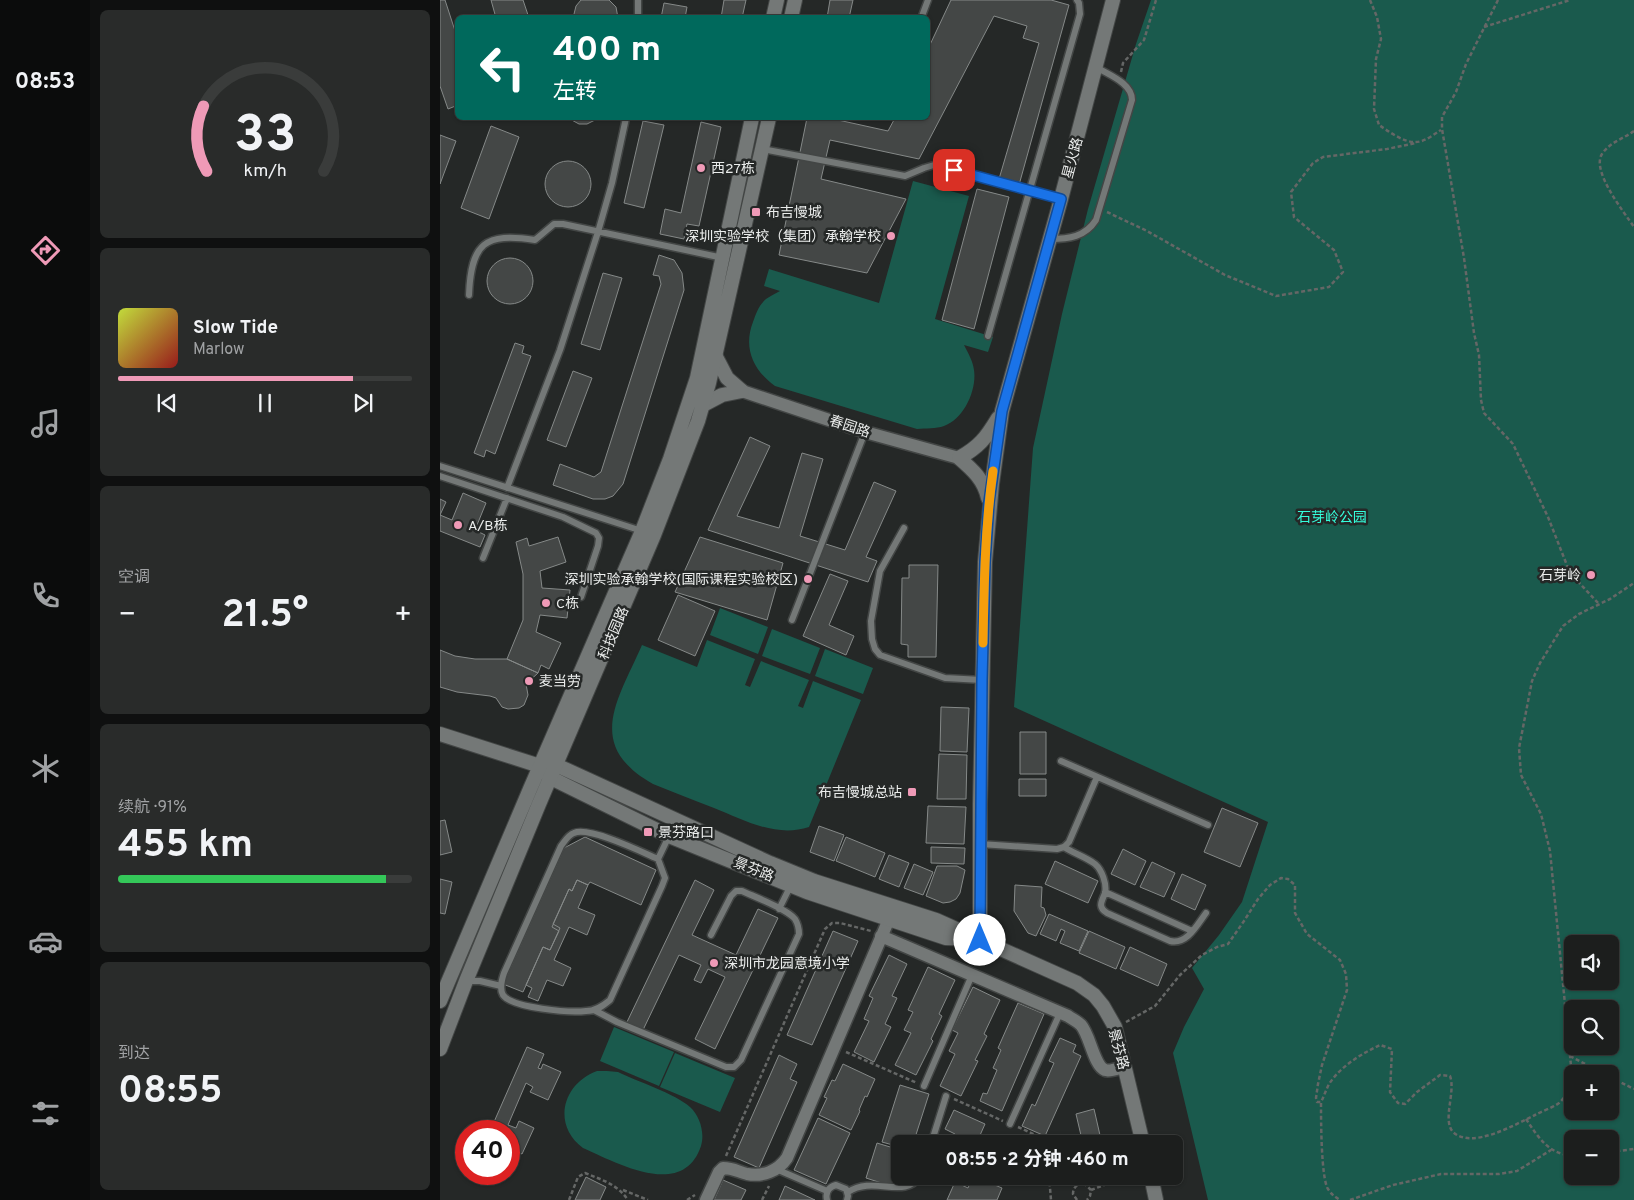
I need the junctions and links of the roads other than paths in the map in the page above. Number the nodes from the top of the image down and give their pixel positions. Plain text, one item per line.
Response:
1 (638, 0) edge
2 (777, 0) edge
3 (795, 0) edge
4 (928, 0) edge
5 (1076, 0) edge
6 (1113, 0) edge
7 (638, 15) edge
8 (774, 15) edge
9 (792, 15) edge
10 (922, 15) edge
11 (1096, 67) junction
12 (626, 120) edge
13 (752, 120) edge
14 (769, 120) edge
15 (762, 149) junction
16 (1030, 190) junction
17 (1061, 199) junction
18 (598, 232) junction
19 (1050, 239) junction
20 (723, 258) junction
21 (469, 295) dead end
22 (988, 336) dead end
23 (715, 355) junction
24 (742, 391) junction
25 (703, 405) junction
26 (1002, 411) junction
27 (865, 432) junction
28 (959, 458) junction
29 (440, 466) edge
30 (440, 476) edge
31 (507, 488) junction
32 (508, 498) junction
33 (989, 502) junction
34 (904, 528) dead end
35 (642, 532) junction
36 (483, 558) dead end
37 (581, 598) dead end
38 (792, 620) dead end
39 (982, 680) junction
40 (440, 734) edge
41 (1061, 761) dead end
42 (540, 766) junction
43 (553, 772) junction
44 (1097, 777) junction
45 (1208, 825) dead end
46 (669, 836) junction
47 (980, 844) junction
48 (1064, 847) junction
49 (658, 859) junction
50 (791, 885) junction
51 (1105, 892) junction
52 (779, 909) junction
53 (1206, 913) dead end
54 (889, 919) junction
55 (1192, 931) junction
56 (882, 934) junction
57 (711, 935) dead end
58 (980, 940) junction
59 (972, 975) junction
60 (466, 981) junction
61 (501, 986) junction
62 (440, 1001) edge
63 (594, 1010) junction
64 (1060, 1013) junction
65 (440, 1049) edge
66 (1124, 1067) junction
67 (924, 1086) dead end
68 (946, 1096) dead end
69 (1010, 1124) dead end
70 (934, 1135) edge
71 (1141, 1135) edge
72 (776, 1169) junction
73 (916, 1185) edge
74 (1153, 1185) edge
75 (828, 1191) junction
76 (848, 1192) junction
77 (906, 1194) dead end
78 (896, 1195) dead end
79 (706, 1200) edge
80 (828, 1200) edge
81 (847, 1200) edge
82 (1156, 1200) edge

1 - 7 lane
2 - 8 street
3 - 9 street
4 - 10 lane
5 - 16 lane
6 - 11 street, 星火路
11 - 17 street, 星火路
11 - 19 lane
12 - 18 lane
13 - 20 street, 科技园路
14 - 15 street, 科技园路
15 - 16 lane
15 - 23 street, 科技园路
16 - 17 lane
16 - 22 lane
17 - 19 street, 星火路
18 - 20 lane
18 - 21 lane
18 - 31 lane
19 - 26 street, 星火路
20 - 35 street, 科技园路
23 - 24 street, 春园路
23 - 25 street, 科技园路
24 - 25 street
24 - 27 street, 春园路
25 - 43 street, 科技园路
26 - 28 street
26 - 33 street, 星火路
27 - 28 street, 春园路
27 - 38 lane
28 - 33 street, 春园路
29 - 31 lane
30 - 32 lane
31 - 35 lane
32 - 36 lane
32 - 37 lane
33 - 39 street, 星火路
34 - 39 lane
35 - 42 street, 科技园路
39 - 47 street, 星火路
40 - 42 street, 景芬路
41 - 44 lane
42 - 43 street, 景芬路
42 - 62 street, 科技园路
43 - 46 street, 景芬路
43 - 58 street, 景芬路
43 - 60 street, 科技园路
44 - 45 lane
44 - 48 lane
46 - 49 lane
46 - 50 street, 景芬路
47 - 48 lane
47 - 58 street, 星火路
48 - 51 lane
49 - 61 lane
49 - 63 lane
50 - 52 lane
50 - 54 street, 景芬路
51 - 55 lane
51 - 55 lane
52 - 57 lane
52 - 63 lane
53 - 55 lane
54 - 56 street
54 - 58 street, 景芬路
56 - 59 street
56 - 72 street
58 - 66 street, 景芬路
59 - 64 street
59 - 67 lane
60 - 61 lane
60 - 65 street, 科技园路
61 - 63 lane
64 - 66 street
64 - 69 lane
66 - 71 street, 景芬路
68 - 70 lane
72 - 75 lane
72 - 79 street
73 - 77 lane
74 - 82 street
75 - 76 lane
75 - 80 lane
76 - 78 lane
76 - 81 lane

